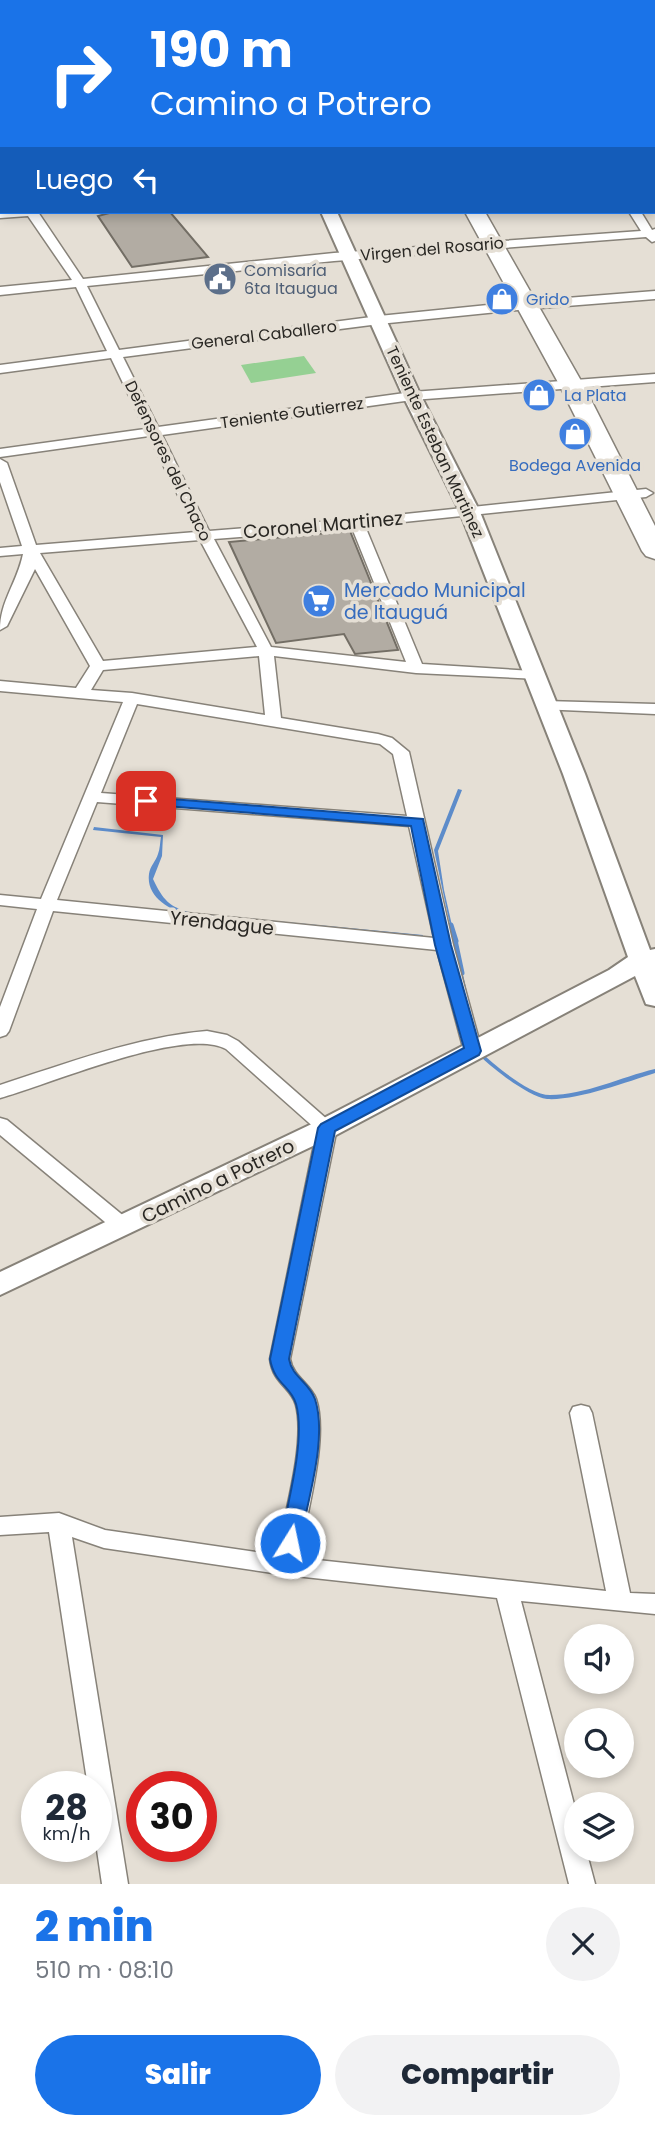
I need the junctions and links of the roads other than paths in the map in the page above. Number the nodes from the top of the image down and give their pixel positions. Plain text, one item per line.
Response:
1 (0, 128) edge
2 (0, 142) edge
3 (32, 214) edge
4 (331, 214) edge
5 (477, 214) edge
6 (492, 214) edge
7 (637, 214) edge
8 (653, 235) edge
9 (500, 244) junction
10 (350, 256) junction
11 (80, 283) junction
12 (0, 291) edge
13 (655, 295) edge
14 (534, 304) junction
15 (379, 320) junction
16 (115, 354) junction
17 (0, 369) edge
18 (655, 378) edge
19 (579, 385) junction
20 (412, 396) junction
21 (153, 432) junction
22 (0, 453) edge
23 (0, 463) edge
24 (642, 499) edge
25 (470, 512) junction
26 (357, 523) junction
27 (204, 534) junction
28 (30, 550) junction
29 (655, 551) edge
30 (0, 552) edge
31 (0, 626) edge
32 (267, 651) junction
33 (98, 666) junction
34 (416, 668) junction
35 (533, 676) junction
36 (0, 687) edge
37 (80, 695) junction
38 (132, 698) junction
39 (545, 706) junction
40 (655, 709) edge
41 (274, 721) junction
42 (92, 797) junction
43 (417, 822) junction
44 (0, 900) edge
45 (47, 905) junction
46 (443, 945) junction
47 (648, 958) edge
48 (655, 998) edge
49 (0, 1031) edge
50 (473, 1051) junction
51 (0, 1092) edge
52 (0, 1125) edge
53 (327, 1128) junction
54 (124, 1227) junction
55 (0, 1284) edge
56 (581, 1413) dead end
57 (60, 1522) junction
58 (0, 1526) edge
59 (286, 1566) junction
60 (506, 1589) junction
61 (620, 1602) junction
62 (655, 1604) edge
63 (115, 1884) edge
64 (582, 1884) edge

1 - 2 street
3 - 11 street, Defensores del Chaco
4 - 10 street, Teniente Esteban Martinez
5 - 9 highway
6 - 9 highway
7 - 8 street
8 - 9 street, Virgen del Rosario
9 - 10 street, Virgen del Rosario
9 - 14 highway
10 - 11 street, Virgen del Rosario
10 - 15 street, Teniente Esteban Martinez
11 - 12 street, Virgen del Rosario
11 - 16 street, Defensores del Chaco
13 - 14 street, General Caballero
14 - 15 street, General Caballero
14 - 19 highway
15 - 16 street, General Caballero
15 - 20 street, Teniente Esteban Martinez
16 - 17 street, General Caballero
16 - 21 street, Defensores del Chaco
18 - 19 street, Teniente Gutierrez
19 - 20 street, Teniente Gutierrez
19 - 24 highway
20 - 21 street, Teniente Gutierrez
20 - 25 street, Teniente Esteban Martinez
21 - 22 street, Teniente Gutierrez
21 - 27 street, Defensores del Chaco
23 - 28 street
24 - 25 street, Coronel Martinez
24 - 29 highway
25 - 26 street, Coronel Martinez
25 - 35 street, Teniente Esteban Martinez
26 - 27 street, Coronel Martinez
26 - 34 street
27 - 28 street, Coronel Martinez
27 - 32 street, Defensores del Chaco
28 - 30 street, Coronel Martinez
28 - 31 street
28 - 33 street
32 - 33 street
32 - 34 street
32 - 41 street, Defensores del Chaco
33 - 37 street
34 - 35 street
35 - 39 street, Teniente Esteban Martinez
36 - 37 street
37 - 38 street
38 - 41 street
38 - 42 street
39 - 40 street
39 - 47 street, Teniente Esteban Martinez
41 - 43 street
42 - 43 street
42 - 45 street
43 - 46 street
44 - 45 street, Yrendague
45 - 46 street, Yrendague
45 - 49 street
46 - 50 street
47 - 48 street, Teniente Esteban Martinez
47 - 50 street, Camino a Potrero
50 - 53 street, Camino a Potrero
51 - 53 street
52 - 54 street
53 - 54 street, Camino a Potrero
53 - 59 street
54 - 55 street, Camino a Potrero
56 - 61 street
57 - 58 street
57 - 59 street
57 - 63 street
59 - 60 street
60 - 61 street
60 - 64 street
61 - 62 street

